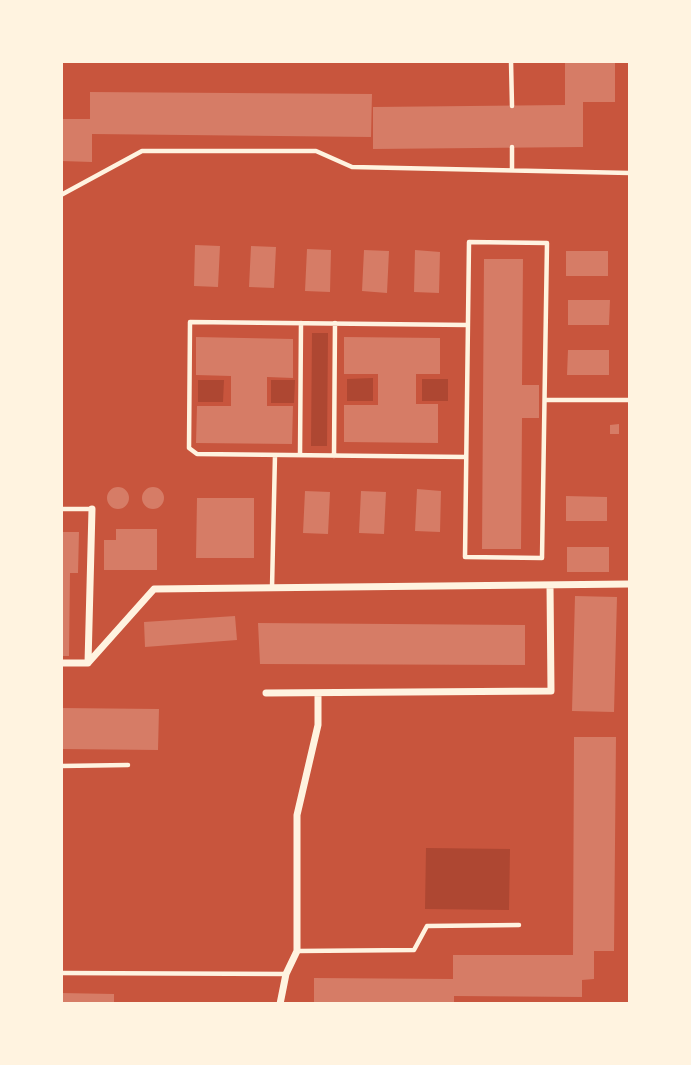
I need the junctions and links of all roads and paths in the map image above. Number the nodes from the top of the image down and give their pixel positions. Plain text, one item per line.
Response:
1 (511, 61) edge
2 (512, 106) dead end
3 (512, 148) dead end
4 (512, 170) junction
5 (630, 173) edge
6 (61, 195) edge
7 (301, 323) junction
8 (335, 323) junction
9 (468, 325) junction
10 (545, 400) junction
11 (630, 400) edge
12 (275, 455) junction
13 (300, 455) junction
14 (334, 456) junction
15 (466, 457) junction
16 (61, 509) edge
17 (92, 509) joint
18 (630, 584) edge
19 (550, 585) junction
20 (272, 588) junction
21 (61, 663) edge
22 (88, 663) junction
23 (266, 693) dead end
24 (318, 693) junction
25 (128, 765) dead end
26 (61, 766) edge
27 (519, 925) dead end
28 (297, 951) junction
29 (61, 973) edge
30 (286, 974) junction
31 (279, 1004) edge

1 - 2 lane
3 - 4 lane
4 - 5 lane
4 - 6 lane
7 - 8 lane
7 - 12 lane
7 - 13 lane
8 - 9 lane
8 - 14 lane
9 - 10 lane
9 - 15 lane
10 - 11 lane
10 - 15 lane
12 - 13 lane
12 - 20 lane
13 - 14 lane
14 - 15 lane
16 - 17 lane
17 - 22 street
18 - 19 street
19 - 20 street
19 - 24 street
20 - 22 street
21 - 22 street
23 - 24 street
24 - 28 street
25 - 26 lane
27 - 28 lane
28 - 30 street
29 - 30 lane
30 - 31 street

